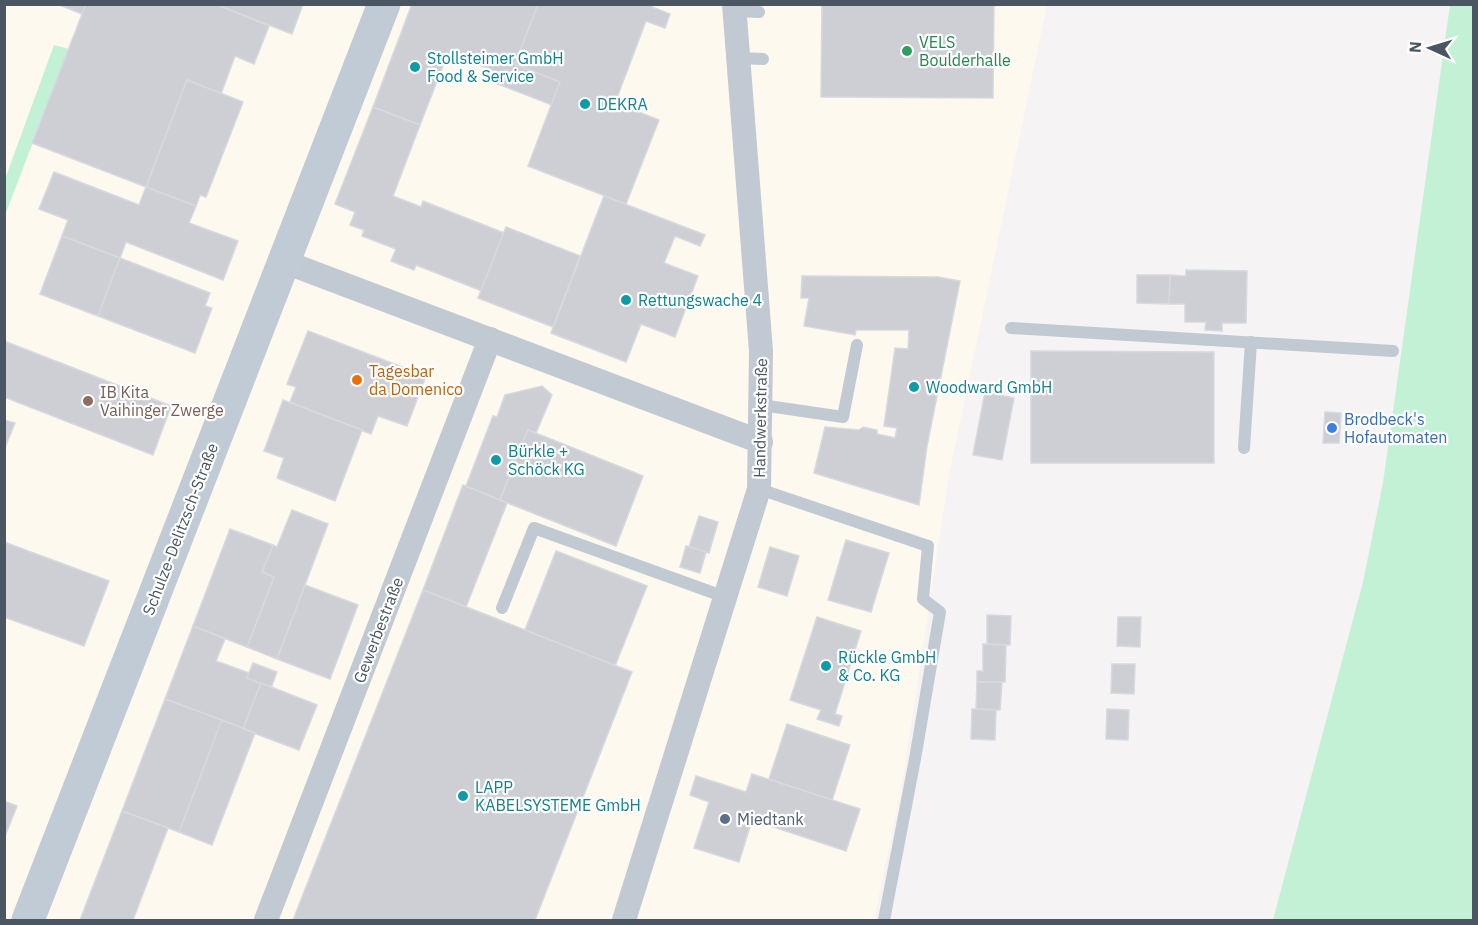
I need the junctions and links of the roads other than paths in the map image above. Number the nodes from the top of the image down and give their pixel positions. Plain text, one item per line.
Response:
1 (384, 4) edge
2 (743, 9) edge
3 (285, 262) junction
4 (1011, 328) dead end
5 (489, 339) junction
6 (1251, 342) junction
7 (857, 345) dead end
8 (1393, 351) dead end
9 (761, 405) junction
10 (761, 442) junction
11 (1244, 448) dead end
12 (759, 489) junction
13 (725, 597) junction
14 (502, 608) dead end
15 (28, 921) edge
16 (266, 921) edge
17 (624, 921) edge
18 (884, 921) edge

1 - 3 street, Schulze-Delitzsch-Straße
2 - 9 street, Handwerkstraße
3 - 5 street
3 - 15 street, Schulze-Delitzsch-Straße
4 - 6 lane
5 - 10 street
5 - 16 street, Gewerbestraße
6 - 8 lane
6 - 11 lane
7 - 9 lane
9 - 10 street, Handwerkstraße
10 - 12 street, Handwerkstraße
12 - 13 street, Handwerkstraße
12 - 18 lane
13 - 14 lane
13 - 17 street, Handwerkstraße

